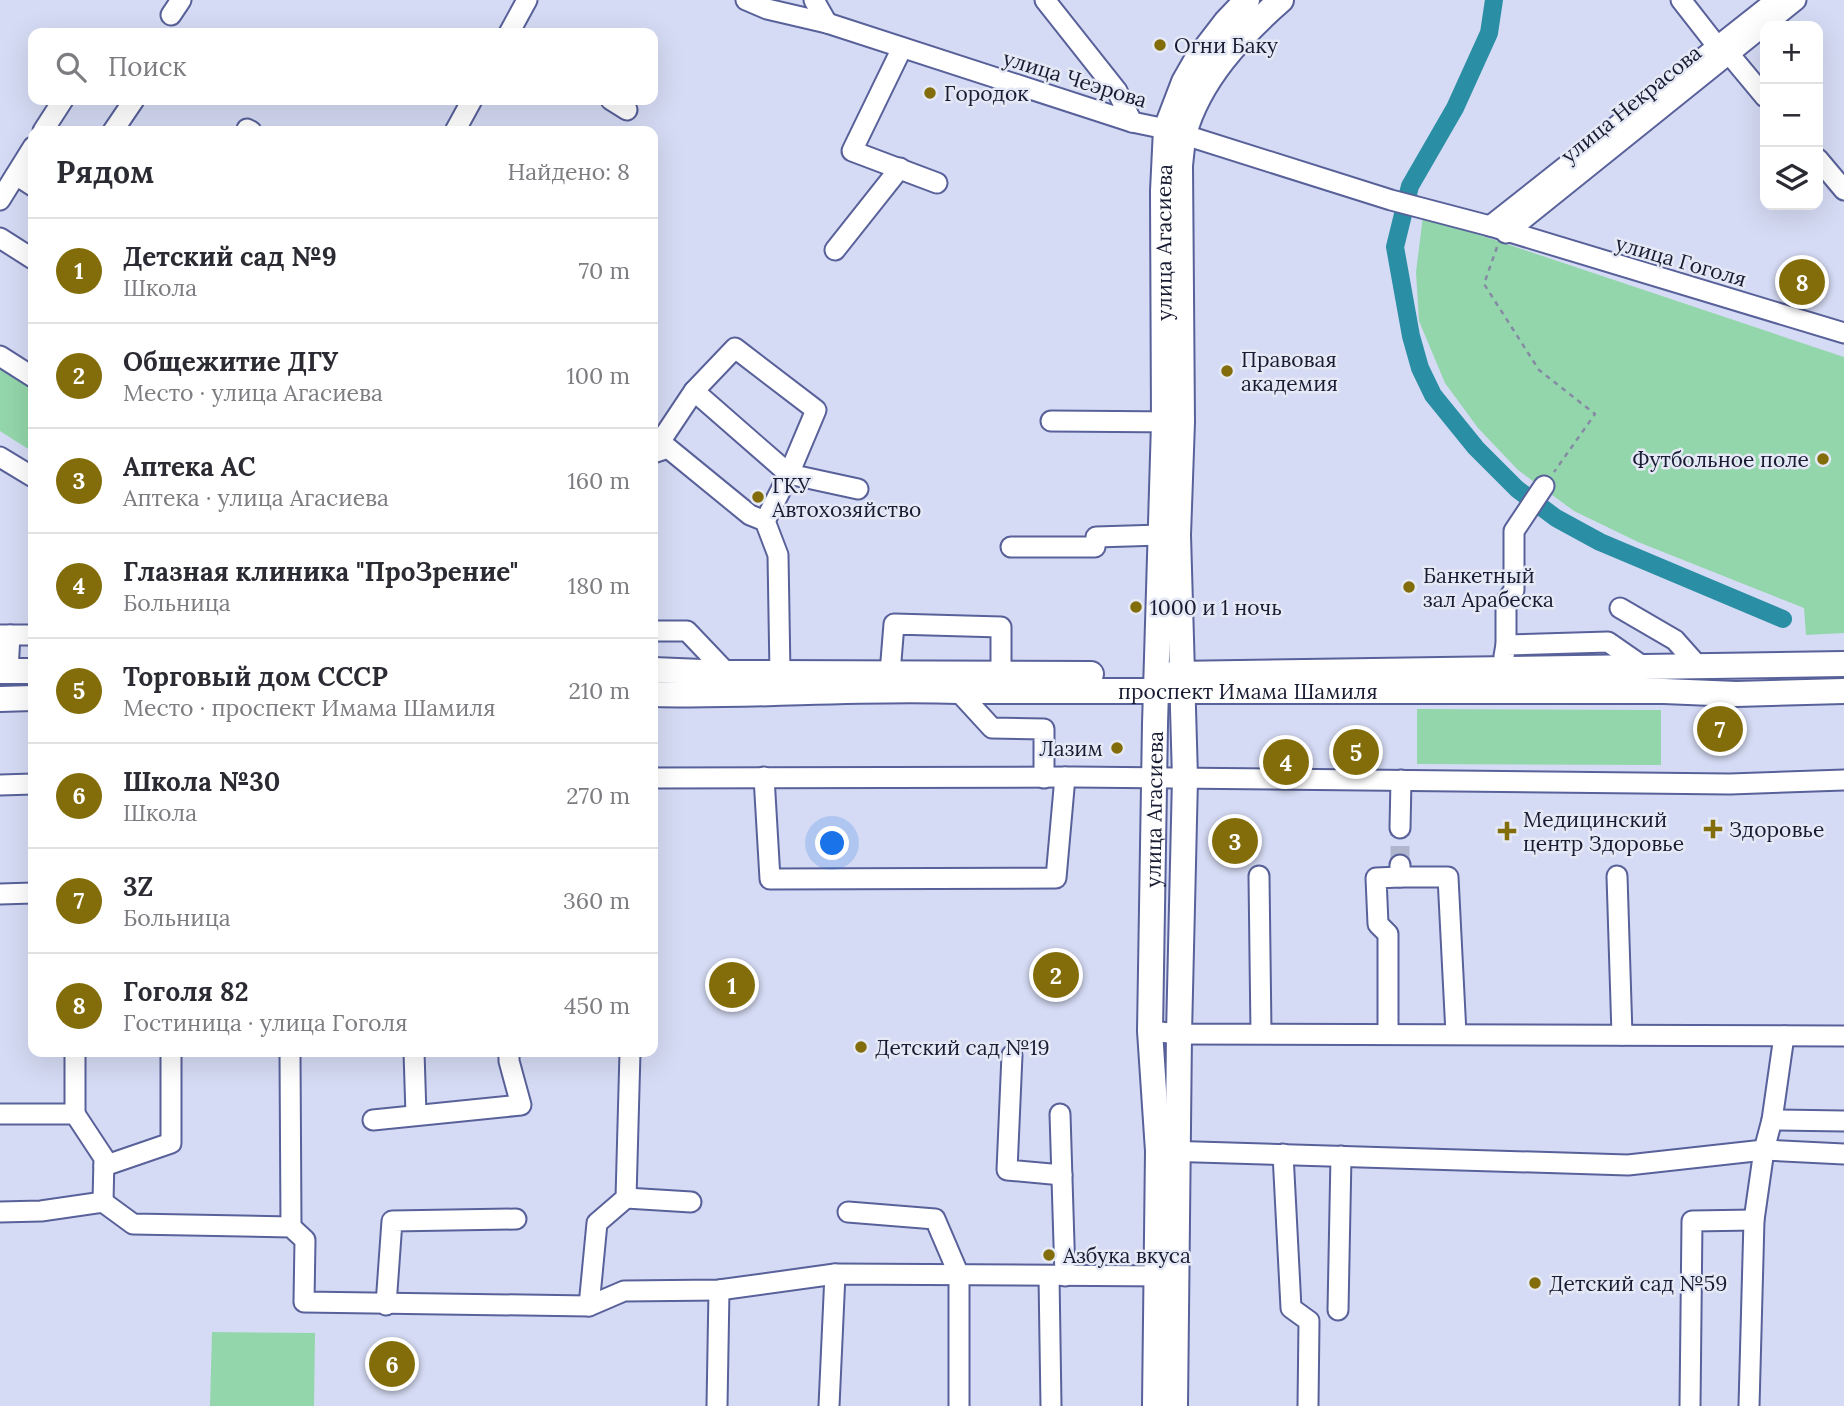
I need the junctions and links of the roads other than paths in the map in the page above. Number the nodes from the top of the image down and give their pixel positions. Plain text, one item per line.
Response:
1 (527, 0) edge
2 (746, 0) edge
3 (814, 0) edge
4 (1045, 0) edge
5 (1247, 0) edge
6 (1281, 0) edge
7 (1681, 0) edge
8 (1776, 0) edge
9 (1796, 0) edge
10 (828, 23) junction
11 (512, 28) edge
12 (902, 48) junction
13 (1723, 50) junction
14 (1760, 91) edge
15 (60, 105) edge
16 (131, 105) edge
17 (469, 105) edge
18 (1132, 122) junction
19 (46, 126) edge
20 (116, 126) edge
21 (458, 126) edge
22 (1175, 132) junction
23 (28, 156) edge
24 (1823, 165) edge
25 (900, 169) junction
26 (16, 176) junction
27 (28, 183) edge
28 (937, 183) dead end
29 (1844, 190) edge
30 (0, 200) edge
31 (1499, 230) junction
32 (0, 238) edge
33 (835, 250) dead end
34 (28, 256) edge
35 (1844, 333) edge
36 (0, 356) edge
37 (28, 374) edge
38 (694, 391) junction
39 (1051, 421) dead end
40 (1173, 423) junction
41 (658, 445) edge
42 (658, 451) edge
43 (0, 457) edge
44 (28, 474) edge
45 (789, 474) junction
46 (0, 477) edge
47 (28, 477) edge
48 (1544, 486) road end
49 (858, 489) dead end
50 (765, 521) junction
51 (1161, 535) junction
52 (1011, 547) dead end
53 (1620, 608) dead end
54 (658, 631) edge
55 (5, 635) edge
56 (28, 635) edge
57 (1503, 657) junction
58 (1844, 664) edge
59 (1699, 667) junction
60 (658, 670) edge
61 (4, 671) edge
62 (28, 671) edge
63 (727, 673) junction
64 (780, 673) junction
65 (890, 673) junction
66 (1001, 673) junction
67 (1169, 682) junction
68 (958, 691) junction
69 (1844, 691) edge
70 (658, 694) edge
71 (28, 698) edge
72 (0, 699) edge
73 (764, 777) junction
74 (1065, 777) junction
75 (658, 778) edge
76 (1044, 778) junction
77 (1185, 778) junction
78 (1154, 779) junction
79 (1401, 780) junction
80 (1844, 780) edge
81 (28, 784) edge
82 (0, 786) edge
83 (1400, 828) tunnel mouth
84 (1259, 876) dead end
85 (1617, 876) dead end
86 (28, 893) edge
87 (0, 894) edge
88 (1150, 1031) junction
89 (1261, 1033) junction
90 (1179, 1034) junction
91 (1388, 1034) junction
92 (1456, 1034) junction
93 (1622, 1035) junction
94 (1784, 1036) junction
95 (1844, 1036) edge
96 (1012, 1055) dead end
97 (75, 1057) edge
98 (171, 1057) edge
99 (290, 1057) edge
100 (414, 1057) edge
101 (509, 1057) edge
102 (630, 1057) edge
103 (0, 1114) edge
104 (75, 1114) junction
105 (1060, 1114) dead end
106 (416, 1115) junction
107 (373, 1119) dead end
108 (1772, 1119) junction
109 (1844, 1121) edge
110 (1764, 1150) junction
111 (1168, 1151) junction
112 (1283, 1154) junction
113 (1844, 1154) edge
114 (1341, 1156) junction
115 (104, 1167) junction
116 (1062, 1175) junction
117 (626, 1199) junction
118 (103, 1202) junction
119 (691, 1202) dead end
120 (0, 1212) edge
121 (848, 1212) dead end
122 (516, 1219) dead end
123 (1754, 1220) junction
124 (291, 1227) junction
125 (835, 1274) junction
126 (959, 1275) junction
127 (1057, 1276) junction
128 (1166, 1276) junction
129 (719, 1290) junction
130 (386, 1304) junction
131 (590, 1307) junction
132 (1338, 1310) dead end
133 (717, 1406) edge
134 (829, 1406) edge
135 (959, 1406) edge
136 (1051, 1406) edge
137 (1155, 1406) edge
138 (1175, 1406) edge
139 (1308, 1406) edge
140 (1689, 1406) edge
141 (1749, 1406) edge

1 - 11 street
2 - 10 street, улица Чеэрова
3 - 10 street
4 - 18 street
5 - 22 main road
6 - 22 main road
7 - 13 street
8 - 13 street, улица Некрасова
9 - 13 street, улица Некрасова
10 - 12 street, улица Чеэрова
12 - 18 street, улица Чеэрова
12 - 25 street
13 - 14 street
13 - 31 street, улица Некрасова
15 - 19 street
16 - 20 street
17 - 21 street
18 - 22 street, улица Чеэрова
22 - 31 street, улица Чеэрова
22 - 40 main road, улица Агасиева
23 - 26 street
24 - 29 street
25 - 28 street
25 - 33 street
26 - 27 street
26 - 30 street
31 - 35 street, улица Гоголя
32 - 34 street
36 - 37 street
38 - 41 street
38 - 45 street
38 - 45 street
39 - 40 street
40 - 51 main road, улица Агасиева
40 - 67 main road, улица Агасиева
42 - 50 street
43 - 44 street
45 - 49 street
45 - 50 street
46 - 47 street
48 - 57 street
50 - 64 street
51 - 52 street
51 - 67 main road, улица Агасиева
53 - 59 street
54 - 63 street
55 - 56 street
55 - 61 street
57 - 59 main road, проспект Имама Шамиля
57 - 67 main road, проспект Имама Шамиля
58 - 59 main road, проспект Имама Шамиля
60 - 63 main road, проспект Имама Шамиля
61 - 62 main road
63 - 64 main road, проспект Имама Шамиля
64 - 65 main road, проспект Имама Шамиля
65 - 66 main road, проспект Имама Шамиля
65 - 66 street
66 - 67 main road, проспект Имама Шамиля
67 - 68 main road, проспект Имама Шамиля
67 - 69 main road, проспект Имама Шамиля
67 - 77 main road, улица Агасиева
67 - 78 main road, улица Агасиева
68 - 70 main road, проспект Имама Шамиля
68 - 76 street
71 - 72 main road
73 - 74 street
73 - 75 street
73 - 76 street
74 - 76 street
74 - 78 street
77 - 78 street
77 - 79 street
77 - 90 main road, улица Агасиева
78 - 88 main road, улица Агасиева
79 - 80 street
79 - 83 street
81 - 82 street
84 - 89 street
85 - 93 street
86 - 87 street
88 - 90 street
88 - 111 main road, улица Агасиева
89 - 90 street
89 - 91 street
90 - 111 main road, улица Агасиева
91 - 92 street
91 - 92 street
92 - 93 street
93 - 94 street
94 - 95 street
94 - 108 street
96 - 116 street
97 - 104 street
98 - 115 street
99 - 124 street
100 - 106 street
101 - 106 street
102 - 117 street
103 - 104 street
104 - 115 street
105 - 116 street
106 - 107 street
108 - 109 street
108 - 110 street
110 - 113 street
110 - 114 street
110 - 123 street
111 - 112 street
111 - 128 main road, улица Агасиева
112 - 114 street
112 - 139 street
114 - 132 street
115 - 118 street
116 - 127 street
117 - 119 street
117 - 131 street
118 - 120 street
118 - 124 street
121 - 126 street
122 - 130 street
123 - 140 street
123 - 141 street
124 - 130 street
125 - 126 street
125 - 129 street
125 - 134 street
126 - 127 street
126 - 135 street
127 - 128 street
127 - 136 street
128 - 137 main road, улица Агасиева
128 - 138 main road, улица Агасиева
129 - 131 street
129 - 133 street
130 - 131 street

